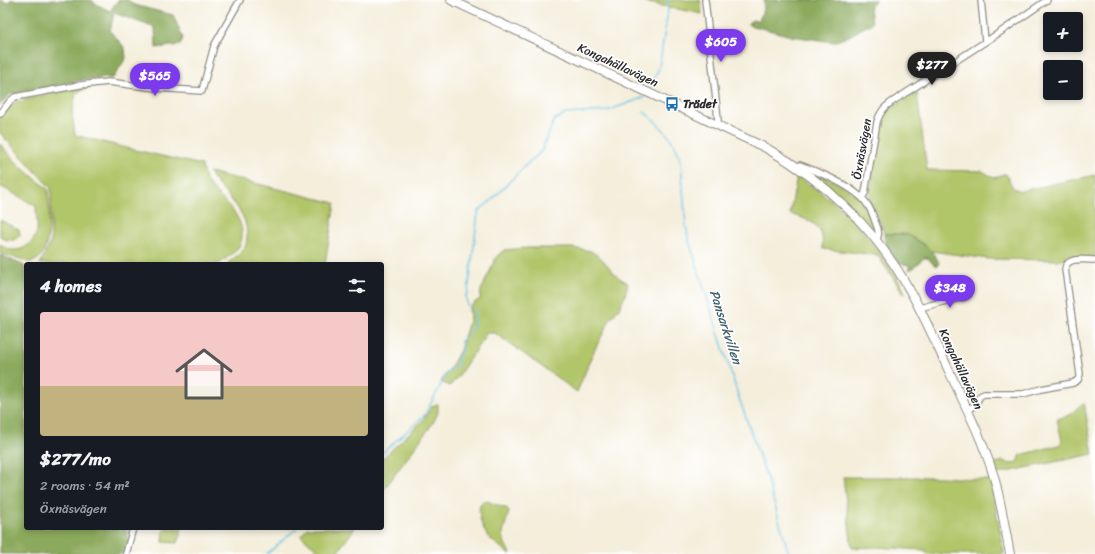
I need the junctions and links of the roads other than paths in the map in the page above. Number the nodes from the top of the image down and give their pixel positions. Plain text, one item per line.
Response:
1 (240, 0) edge
2 (451, 0) edge
3 (705, 0) edge
4 (981, 0) edge
5 (1047, 0) edge
6 (985, 41) junction
7 (0, 114) edge
8 (717, 125) junction
9 (797, 167) junction
10 (862, 198) junction
11 (876, 241) junction
12 (1095, 260) edge
13 (968, 295) dead end
14 (920, 308) junction
15 (967, 410) junction
16 (132, 530) edge
17 (126, 554) edge
18 (1010, 554) edge

1 - 7 street
2 - 8 street, Kongahällavägen
3 - 8 street
4 - 6 street
5 - 6 street, Öxnäsvägen
6 - 10 street, Öxnäsvägen
8 - 9 street, Kongahällavägen
9 - 10 street, Öxnäsvägen
9 - 11 street, Kongahällavägen
10 - 11 street, Öxnäsvägen
11 - 14 street, Kongahällavägen
12 - 15 street
13 - 14 street
14 - 15 street, Kongahällavägen
15 - 18 street, Kongahällavägen
16 - 17 street

